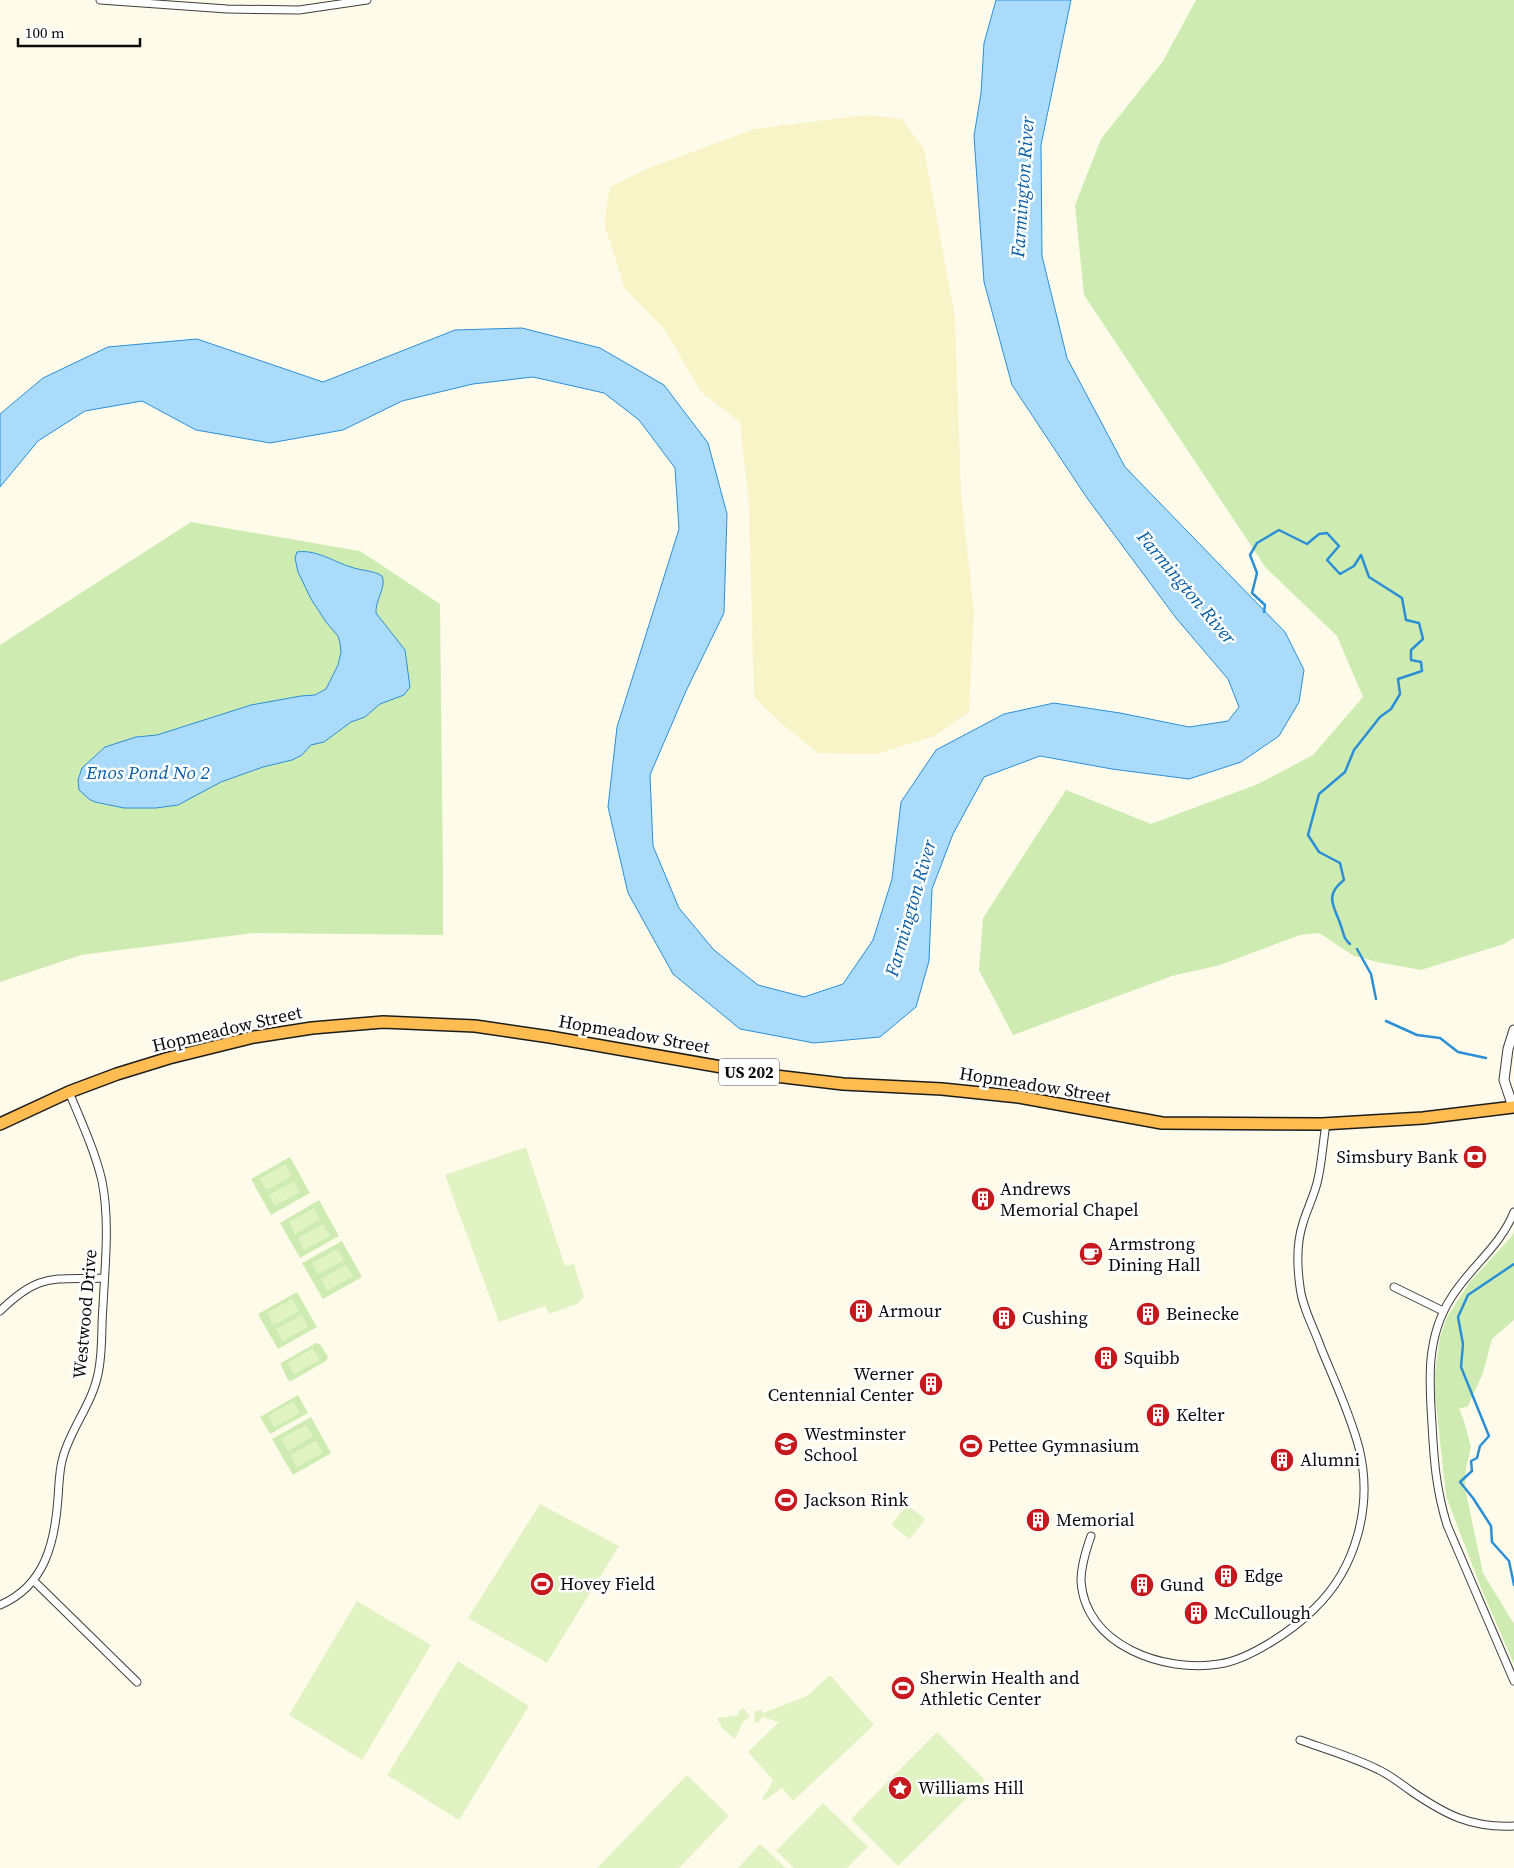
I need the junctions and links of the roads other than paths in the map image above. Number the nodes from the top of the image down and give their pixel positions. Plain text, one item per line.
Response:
1 (100, 0) edge
2 (367, 0) edge
3 (1514, 1030) edge
4 (69, 1092) junction
5 (1514, 1107) edge
6 (0, 1124) edge
7 (1326, 1124) junction
8 (1514, 1212) edge
9 (104, 1278) junction
10 (1394, 1287) dead end
11 (0, 1311) edge
12 (1443, 1311) junction
13 (1091, 1536) dead end
14 (34, 1581) junction
15 (0, 1604) edge
16 (1514, 1681) edge
17 (137, 1682) dead end
18 (1300, 1740) dead end
19 (1514, 1826) edge

1 - 2 street
3 - 5 street
4 - 6 highway, Hopmeadow Street / US 202
4 - 7 highway, Hopmeadow Street / US 202
4 - 9 street, Westwood Drive
5 - 7 highway, Hopmeadow Street / US 202
7 - 13 street
8 - 12 street
9 - 11 street
9 - 14 street, Westwood Drive
10 - 12 street
12 - 16 street
14 - 15 street, Westwood Drive
14 - 17 street
18 - 19 street

